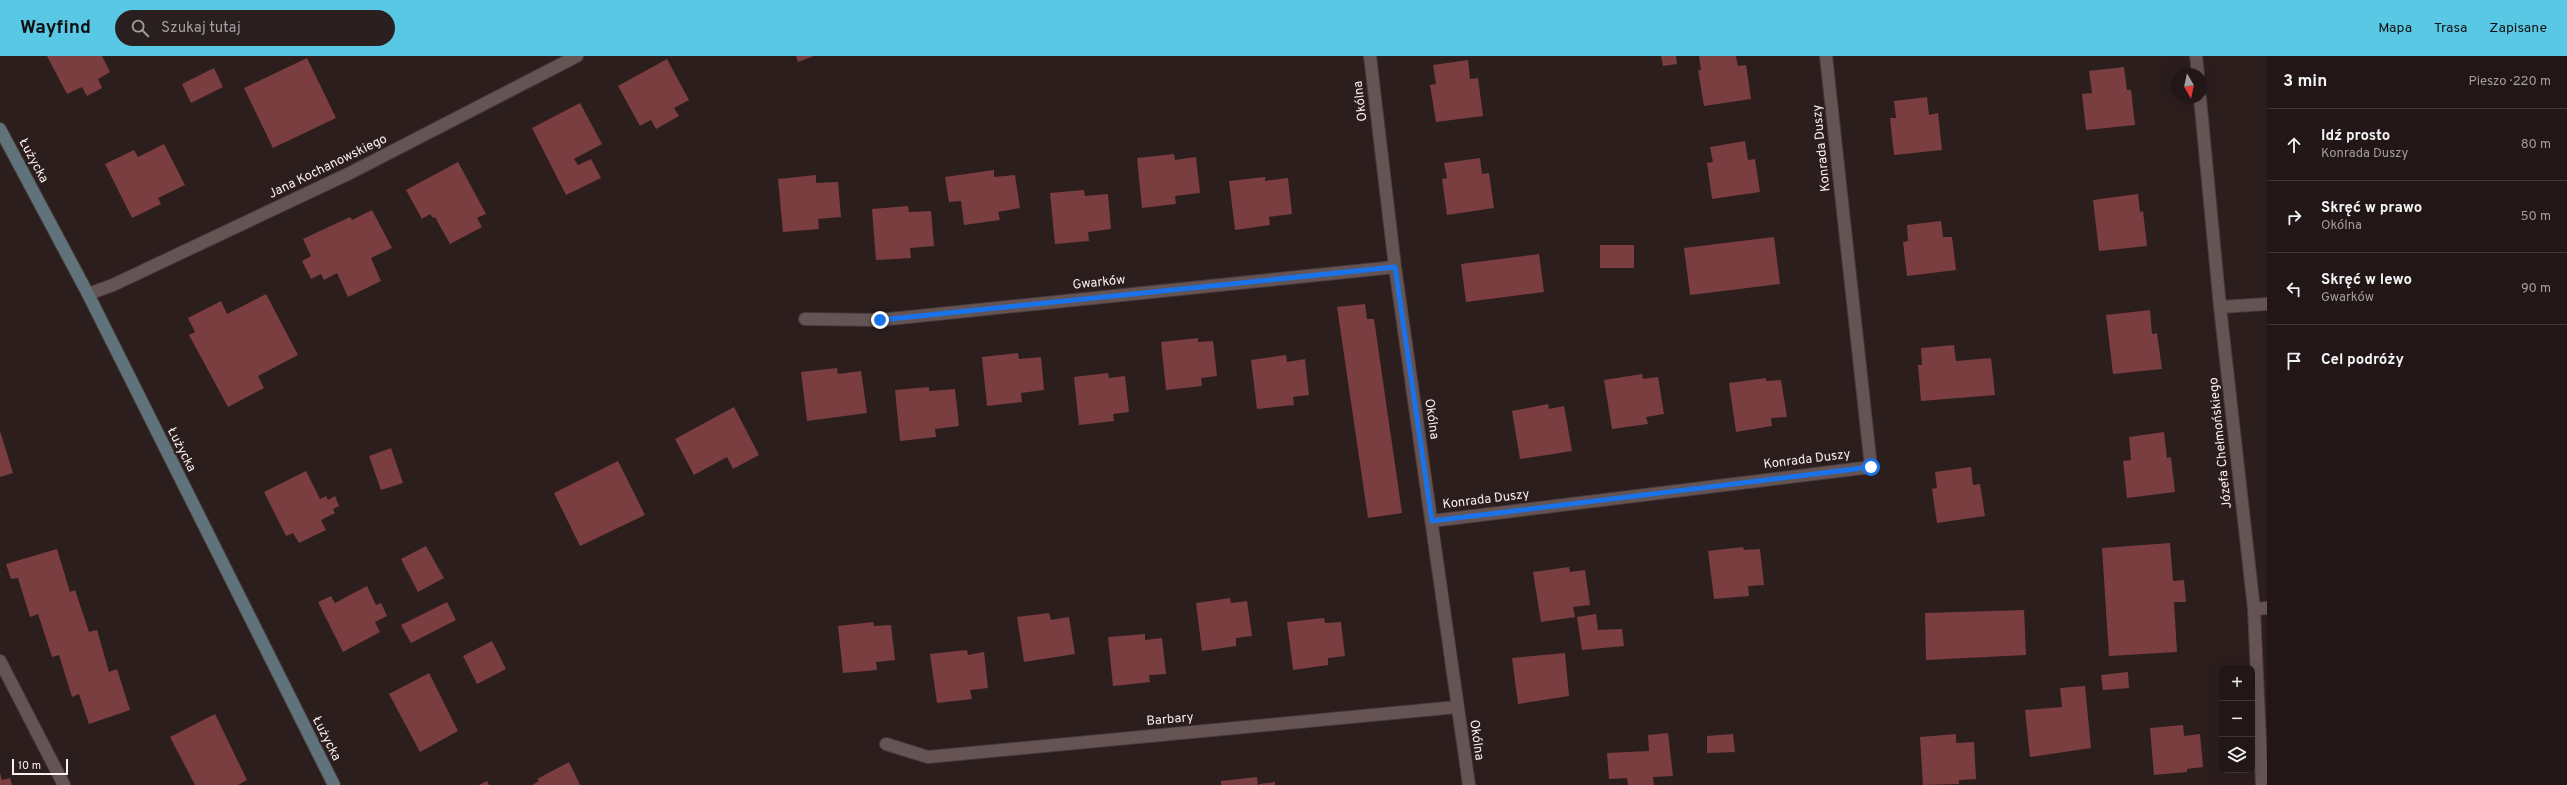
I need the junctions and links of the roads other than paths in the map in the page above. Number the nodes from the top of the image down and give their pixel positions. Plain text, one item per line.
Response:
1 (577, 56) edge
2 (1370, 56) edge
3 (1826, 56) edge
4 (2196, 56) edge
5 (2197, 68) edge
6 (2201, 104) edge
7 (0, 129) edge
8 (1395, 267) junction
9 (88, 294) junction
10 (2267, 304) edge
11 (2220, 307) junction
12 (805, 319) dead end
13 (1432, 521) junction
14 (2267, 608) edge
15 (2254, 609) junction
16 (0, 661) edge
17 (1457, 707) junction
18 (886, 744) dead end
19 (64, 785) edge
20 (334, 785) edge
21 (1469, 785) edge
22 (2262, 785) edge

1 - 9 street, Jana Kochanowskiego
2 - 8 street, Okólna
3 - 13 street, Konrada Duszy
4 - 5 street
6 - 11 street, Józefa Chełmońskiego
7 - 9 main road, Łużycka
8 - 12 street, Gwarków
8 - 13 street, Okólna
9 - 20 main road, Łużycka
10 - 11 street
11 - 15 street, Józefa Chełmońskiego
13 - 17 street, Okólna
14 - 15 street
15 - 22 street, Józefa Chełmońskiego
16 - 19 street
17 - 18 street, Barbary
17 - 21 street, Okólna

